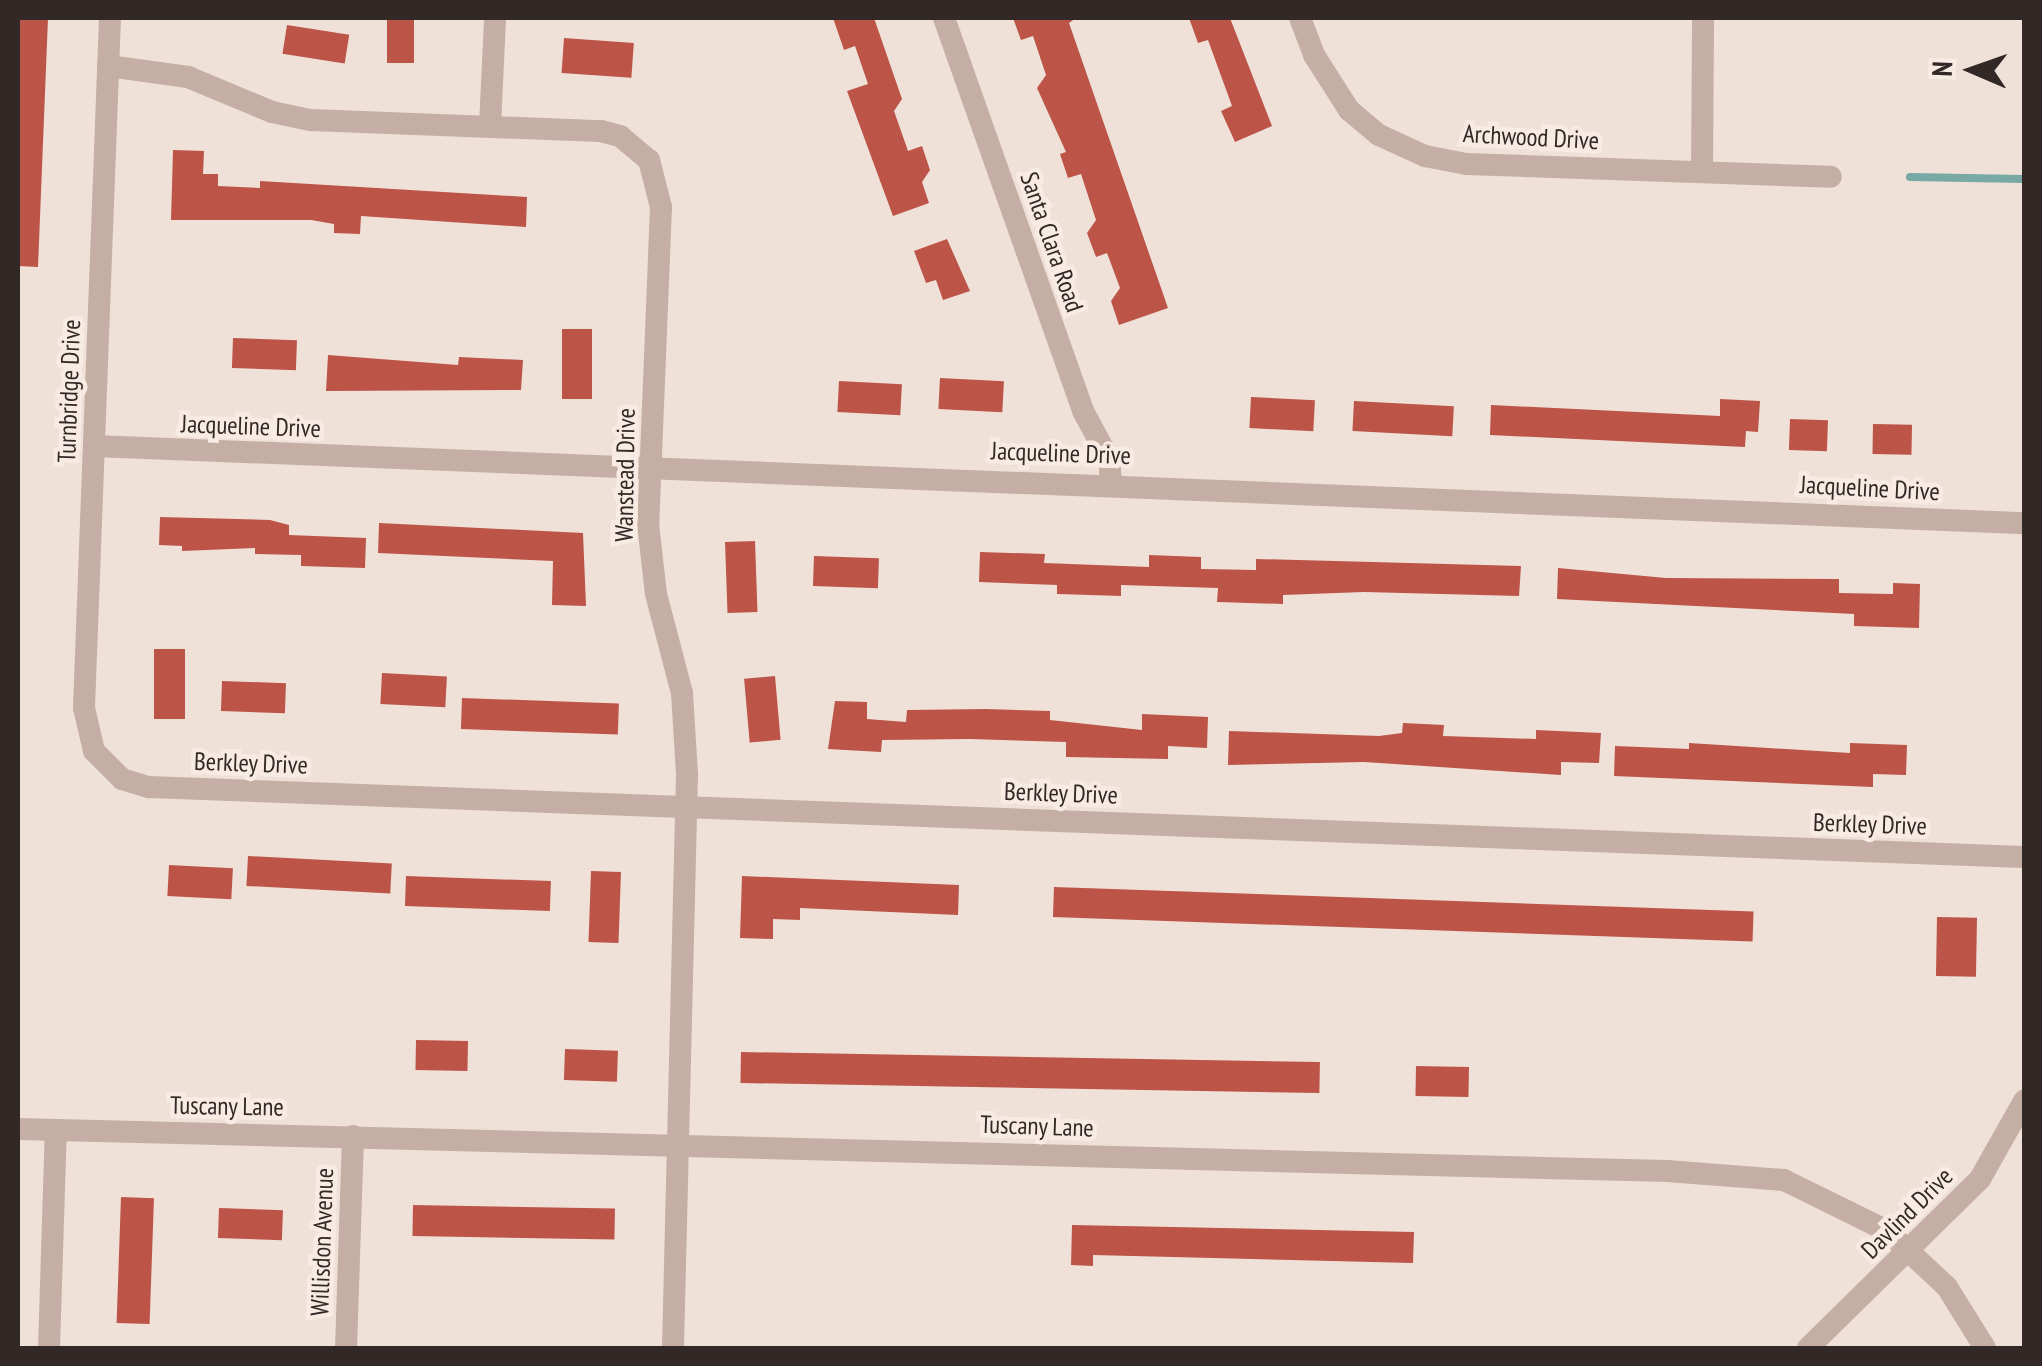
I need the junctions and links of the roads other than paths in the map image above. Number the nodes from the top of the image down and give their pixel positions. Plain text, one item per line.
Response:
1 (110, 18) edge
2 (495, 18) edge
3 (944, 18) edge
4 (1300, 18) edge
5 (1702, 18) edge
6 (108, 66) junction
7 (490, 126) junction
8 (1702, 172) junction
9 (1831, 176) dead end
10 (95, 446) junction
11 (651, 469) junction
12 (1110, 482) junction
13 (2024, 523) edge
14 (102, 762) joint
15 (684, 808) junction
16 (2024, 857) edge
17 (2024, 1101) edge
18 (18, 1129) edge
19 (56, 1130) junction
20 (352, 1136) junction
21 (678, 1144) junction
22 (1910, 1250) junction
23 (49, 1348) edge
24 (346, 1348) edge
25 (673, 1348) edge
26 (1808, 1348) edge
27 (1985, 1348) edge

1 - 6 street, Turnbridge Drive
2 - 7 street
3 - 12 street, Santa Clara Road
4 - 8 street, Archwood Drive
5 - 8 street
6 - 7 street, Wanstead Drive
6 - 10 street, Turnbridge Drive
7 - 11 street, Wanstead Drive
8 - 9 street, Archwood Drive
10 - 11 street, Jacqueline Drive
10 - 14 street, Turnbridge Drive
11 - 12 street, Jacqueline Drive
11 - 15 street, Wanstead Drive
12 - 13 street, Jacqueline Drive
14 - 15 street, Berkley Drive
15 - 16 street, Berkley Drive
15 - 21 street, Wanstead Drive
17 - 22 street, Davlind Drive
18 - 19 street, Tuscany Lane
19 - 20 street, Tuscany Lane
19 - 23 street
20 - 21 street, Tuscany Lane
20 - 24 street, Willisdon Avenue
21 - 22 street, Tuscany Lane
21 - 25 street, Wanstead Drive
22 - 26 street, Davlind Drive
22 - 27 street, Tuscany Lane

